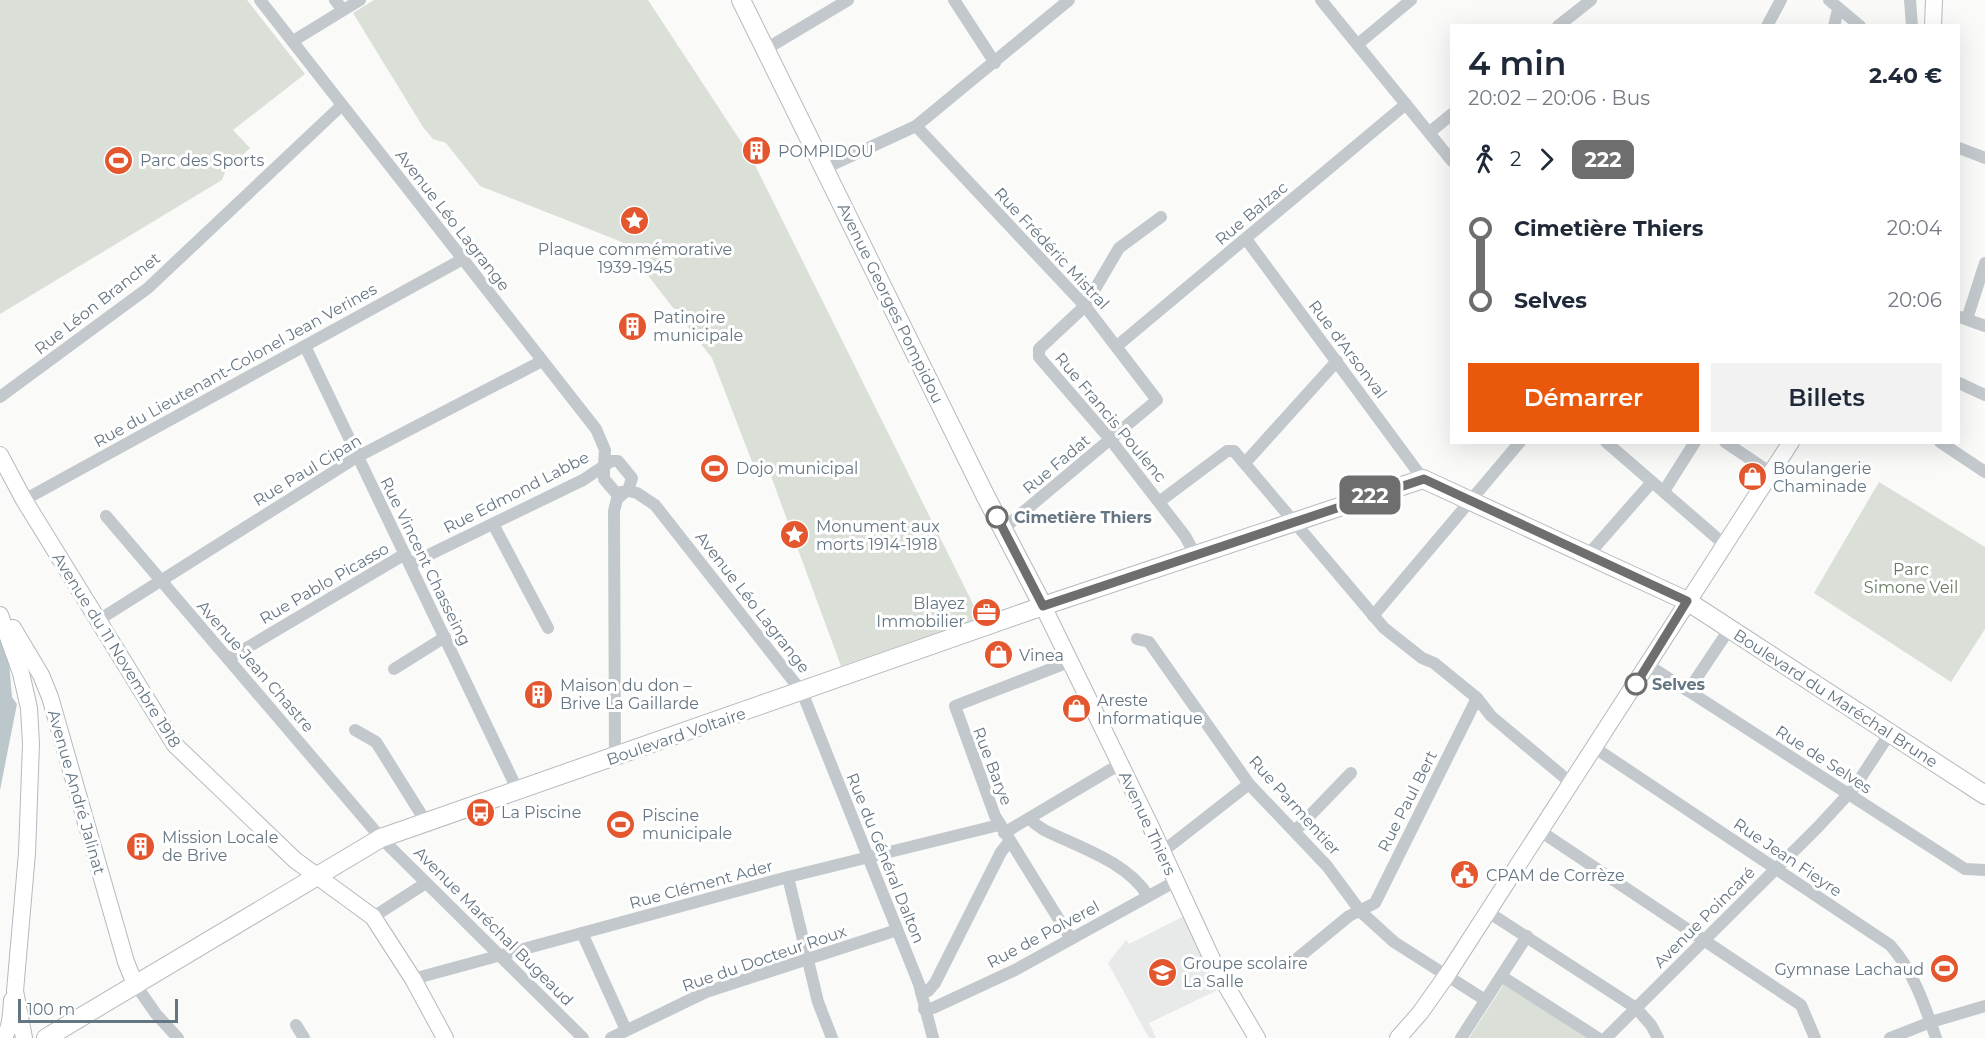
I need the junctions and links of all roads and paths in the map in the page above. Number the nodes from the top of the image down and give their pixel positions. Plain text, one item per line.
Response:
1 (260, 0) edge
2 (360, 0) edge
3 (741, 0) edge
4 (848, 0) edge
5 (954, 0) edge
6 (1069, 0) edge
7 (1321, 0) edge
8 (1411, 0) edge
9 (1591, 0) edge
10 (1781, 0) edge
11 (1829, 0) edge
12 (1910, 0) edge
13 (1934, 0) edge
14 (339, 5) edge
15 (1838, 10) junction
16 (1561, 24) edge
17 (1768, 24) edge
18 (1834, 24) edge
19 (1857, 24) edge
20 (1912, 24) edge
21 (1933, 24) edge
22 (293, 41) junction
23 (1358, 44) junction
24 (766, 49) junction
25 (995, 63) junction
26 (1406, 104) junction
27 (341, 106) junction
28 (1450, 116) edge
29 (916, 126) junction
30 (1430, 132) junction
31 (1960, 148) edge
32 (1985, 156) edge
33 (1450, 158) edge
34 (825, 168) junction
35 (1161, 217) dead end
36 (1246, 239) junction
37 (463, 259) junction
38 (1985, 263) edge
39 (1084, 306) junction
40 (1963, 318) edge
41 (1985, 326) edge
42 (305, 346) junction
43 (1118, 346) junction
44 (542, 361) junction
45 (1336, 361) junction
46 (1960, 383) edge
47 (1985, 395) edge
48 (0, 398) edge
49 (1157, 400) joint
50 (596, 429) junction
51 (1110, 439) junction
52 (1518, 444) edge
53 (1608, 444) edge
54 (1694, 444) edge
55 (1728, 444) edge
56 (1790, 444) edge
57 (1943, 444) edge
58 (0, 455) edge
59 (357, 457) junction
60 (617, 461) junction
61 (1245, 463) junction
62 (604, 472) junction
63 (1985, 472) edge
64 (1771, 473) junction
65 (632, 478) junction
66 (1424, 479) junction
67 (1652, 482) junction
68 (1664, 491) junction
69 (626, 492) junction
70 (1471, 499) junction
71 (24, 500) junction
72 (1159, 502) junction
73 (655, 505) junction
74 (106, 516) dead end
75 (1294, 522) junction
76 (493, 524) junction
77 (1003, 529) junction
78 (1725, 546) junction
79 (1588, 555) junction
80 (1196, 556) junction
81 (407, 559) junction
82 (160, 580) junction
83 (1687, 601) junction
84 (1043, 606) junction
85 (0, 609) edge
86 (0, 615) edge
87 (1373, 616) junction
88 (97, 621) junction
89 (548, 628) dead end
90 (1730, 628) junction
91 (445, 637) junction
92 (1137, 639) dead end
93 (228, 659) junction
94 (1069, 662) junction
95 (1648, 665) junction
96 (394, 669) dead end
97 (1688, 691) junction
98 (802, 692) junction
99 (1478, 698) junction
100 (355, 730) dead end
101 (1890, 733) junction
102 (1595, 747) junction
103 (615, 757) junction
104 (1120, 764) junction
105 (1351, 773) dead end
106 (1250, 783) junction
107 (1571, 783) junction
108 (518, 791) junction
109 (1848, 794) junction
110 (1985, 795) edge
111 (1030, 819) junction
112 (426, 822) junction
113 (1294, 831) junction
114 (1540, 831) junction
115 (1004, 833) junction
116 (381, 838) junction
117 (1162, 852) junction
118 (867, 857) junction
119 (1776, 870) junction
120 (1985, 870) edge
121 (315, 876) junction
122 (788, 877) junction
123 (1176, 881) junction
124 (426, 883) junction
125 (1148, 896) junction
126 (1361, 912) junction
127 (1488, 912) junction
128 (373, 917) junction
129 (897, 930) junction
130 (582, 933) junction
131 (1527, 936) junction
132 (1071, 939) junction
133 (1706, 940) junction
134 (498, 955) junction
135 (807, 960) junction
136 (1293, 962) dead end
137 (1447, 975) junction
138 (1501, 976) junction
139 (413, 979) junction
140 (135, 984) junction
141 (15, 991) junction
142 (921, 993) junction
143 (1482, 998) dead end
144 (1985, 1006) edge
145 (1636, 1008) junction
146 (924, 1009) junction
147 (1931, 1022) junction
148 (297, 1025) dead end
149 (626, 1030) junction
150 (1402, 1035) edge
151 (3, 1038) edge
152 (24, 1038) edge
153 (46, 1038) edge
154 (178, 1038) edge
155 (304, 1038) edge
156 (445, 1038) edge
157 (583, 1038) edge
158 (611, 1038) edge
159 (832, 1038) edge
160 (933, 1038) edge
161 (1257, 1038) edge
162 (1461, 1038) edge
163 (1598, 1038) edge
164 (1606, 1038) edge
165 (1658, 1038) edge
166 (1815, 1038) edge
167 (1890, 1038) edge
168 (1936, 1038) edge

1 - 22 street, Avenue Léo Lagrange
2 - 14 street
3 - 24 main road, Avenue Georges Pompidou
4 - 24 street
5 - 25 street
6 - 25 street
7 - 23 street
8 - 23 street
9 - 16 street
10 - 17 street
11 - 15 street
12 - 20 street
13 - 21 street
14 - 22 street
15 - 18 street
15 - 19 street
22 - 27 street, Avenue Léo Lagrange
23 - 26 street
24 - 34 main road, Avenue Georges Pompidou
25 - 29 street
26 - 30 street
26 - 36 street, Rue Balzac
27 - 37 street, Avenue Léo Lagrange
27 - 48 street, Rue Léon Branchet
28 - 30 street
29 - 34 street
29 - 39 street, Rue Frédéric Mistral
30 - 33 street
31 - 32 street
34 - 77 main road, Avenue Georges Pompidou
35 - 39 street, Rue Francis Poulenc
36 - 43 street, Rue Balzac
36 - 45 street, Rue d'Arsonval
37 - 42 street, Rue du Lieutenant-Colonel Jean Verines
37 - 44 street, Avenue Léo Lagrange
38 - 40 street
39 - 43 street, Rue Frédéric Mistral
39 - 51 street, Rue Francis Poulenc
40 - 41 street
42 - 59 street, Rue Vincent Chasseing
42 - 71 street, Rue du Lieutenant-Colonel Jean Verines
43 - 49 street, Rue Frédéric Mistral
44 - 50 street, Avenue Léo Lagrange
44 - 59 street, Rue Paul Cipan
45 - 61 street
45 - 66 street, Rue d'Arsonval
46 - 47 street
49 - 51 street, Rue Fadat
50 - 60 street, Avenue Léo Lagrange
50 - 62 street, Avenue Léo Lagrange
51 - 72 street, Rue Francis Poulenc
51 - 77 street, Rue Fadat
52 - 70 street
53 - 67 street
54 - 68 street
55 - 64 street
56 - 64 street
57 - 63 street
58 - 71 street, Avenue du 11 Novembre 1918
59 - 81 street, Rue Vincent Chasseing
59 - 82 street, Rue Paul Cipan
60 - 62 street
60 - 65 street, Avenue Léo Lagrange
61 - 72 street
61 - 75 street
62 - 69 street, Avenue Léo Lagrange
62 - 76 street, Rue Edmond Labbe
64 - 78 street
65 - 69 street
65 - 73 street, Avenue Léo Lagrange
66 - 70 main road, Boulevard du Maréchal Brune
66 - 75 main road, Boulevard Voltaire
67 - 68 street
67 - 79 street
68 - 78 street
69 - 73 street, Avenue Léo Lagrange
69 - 103 street
70 - 79 main road, Boulevard du Maréchal Brune
70 - 87 street
71 - 88 street, Avenue du 11 Novembre 1918
72 - 80 street, Rue Francis Poulenc
73 - 98 street, Avenue Léo Lagrange
74 - 82 street, Avenue Jean Chastre
75 - 80 main road, Boulevard Voltaire
75 - 87 street
76 - 81 street, Rue Edmond Labbe
76 - 89 street
77 - 84 main road, Avenue Georges Pompidou
78 - 83 street
79 - 83 main road, Boulevard du Maréchal Brune
80 - 84 main road, Boulevard Voltaire
81 - 91 street, Rue Vincent Chasseing
81 - 93 street, Rue Pablo Picasso
82 - 88 street, Rue Paul Cipan
82 - 93 street, Avenue Jean Chastre
83 - 90 main road, Boulevard du Maréchal Brune
83 - 95 street
84 - 94 street, Avenue Thiers
84 - 98 main road, Boulevard Voltaire
85 - 140 street, Avenue André Jalinat
86 - 141 street, Avenue André Jalinat
87 - 99 street
88 - 121 street, Avenue du 11 Novembre 1918
90 - 97 street
90 - 101 main road, Boulevard du Maréchal Brune
91 - 96 street
91 - 108 street, Rue Vincent Chasseing
92 - 106 street, Rue Parmentier
93 - 116 street, Avenue Jean Chastre
94 - 104 street, Avenue Thiers
94 - 115 street, Rue Barye
95 - 97 street, Rue de Selves
95 - 102 street
97 - 109 street, Rue de Selves
98 - 103 main road, Boulevard Voltaire
98 - 118 street, Rue du Général Dalton
99 - 107 street
99 - 126 street, Rue Paul Bert
100 - 112 street
101 - 109 street, Avenue Poincaré
101 - 110 main road, Boulevard du Maréchal Brune
102 - 107 street
102 - 119 street, Rue Jean Fieyre
103 - 108 main road, Boulevard Voltaire
104 - 111 street, Rue Clément Ader
104 - 117 street, Avenue Thiers
105 - 113 street
106 - 113 street, Rue Parmentier
106 - 117 street
107 - 114 street
108 - 112 main road, Boulevard Voltaire
109 - 119 street, Avenue Poincaré
109 - 120 street, Rue de Selves
111 - 115 street, Rue Clément Ader
111 - 125 street
112 - 116 main road, Boulevard Voltaire
113 - 126 street, Rue Parmentier
114 - 127 street
114 - 133 street
115 - 118 street, Rue Clément Ader
115 - 132 street, Rue Barye
115 - 142 street
116 - 121 main road, Boulevard Voltaire
116 - 124 street, Avenue Maréchal Bugeaud
117 - 123 street, Avenue Thiers
118 - 122 street, Rue Clément Ader
118 - 129 street, Rue du Général Dalton
119 - 133 street, Avenue Poincaré
119 - 147 street, Rue Jean Fieyre
121 - 128 street, Avenue du 11 Novembre 1918
121 - 140 main road, Boulevard Voltaire
122 - 130 street, Rue Clément Ader
122 - 135 street
123 - 125 street, Rue de Polverel
123 - 161 street, Avenue Thiers
124 - 128 street
124 - 134 street, Avenue Maréchal Bugeaud
125 - 132 street, Rue de Polverel
126 - 136 street, Rue Paul Bert
126 - 137 street, Rue Parmentier
127 - 131 street
127 - 137 street
128 - 139 street, Avenue du 11 Novembre 1918
129 - 135 street, Rue du Docteur Roux
129 - 142 street, Rue du Général Dalton
130 - 134 street, Rue Clément Ader
130 - 149 street
131 - 138 street
131 - 145 street
132 - 146 street, Rue de Polverel
133 - 145 street, Avenue Poincaré
133 - 166 street
134 - 139 street, Rue Clément Ader
134 - 157 street, Avenue Maréchal Bugeaud
135 - 149 street, Rue du Docteur Roux
135 - 159 street
137 - 143 street, Rue Parmentier
137 - 150 street
138 - 162 street
138 - 163 street
139 - 156 street, Avenue du 11 Novembre 1918
140 - 153 main road, Boulevard Voltaire
140 - 154 street
141 - 151 street, Avenue André Jalinat
141 - 152 street, Avenue André Jalinat
142 - 146 street, Rue du Général Dalton
144 - 147 street
145 - 164 street, Avenue Poincaré
145 - 165 street
146 - 160 street, Rue du Général Dalton
147 - 167 street
147 - 168 street, Rue Jean Fieyre
148 - 155 street
149 - 158 street, Rue du Docteur Roux

